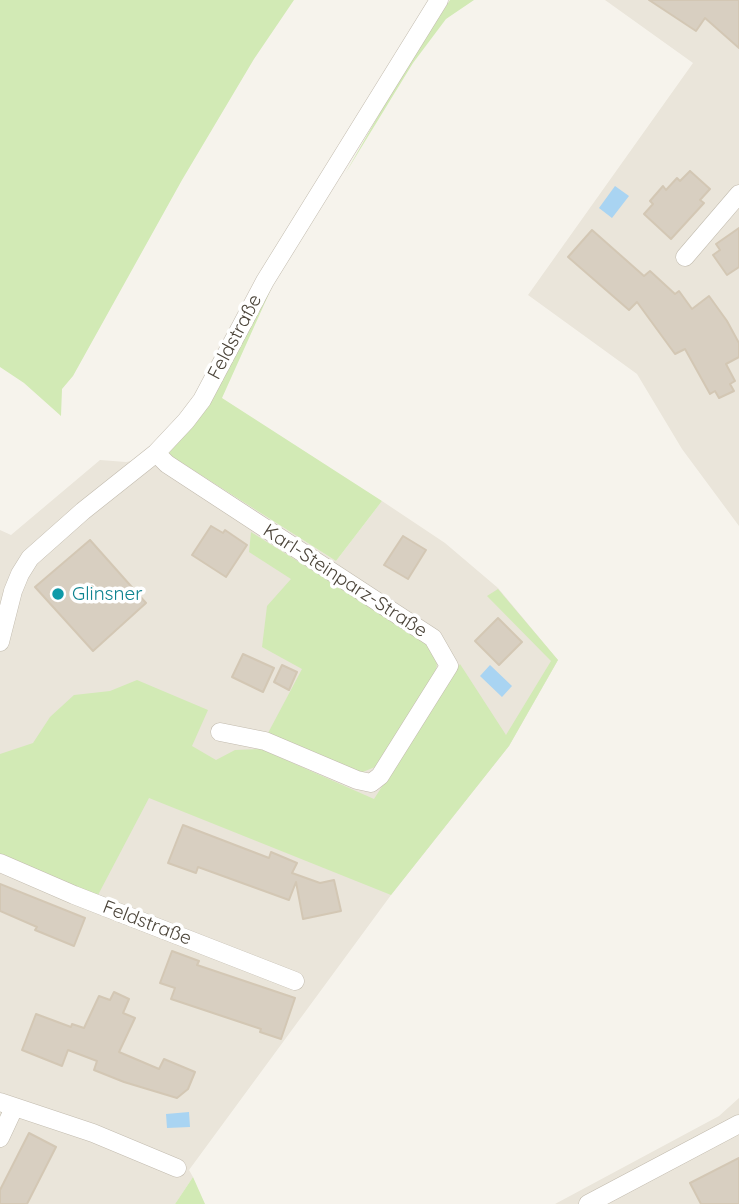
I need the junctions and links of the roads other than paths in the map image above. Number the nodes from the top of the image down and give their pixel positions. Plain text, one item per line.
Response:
1 (439, 0) edge
2 (739, 194) edge
3 (685, 257) dead end
4 (156, 453) junction
5 (0, 642) edge
6 (220, 732) dead end
7 (0, 863) edge
8 (295, 981) dead end
9 (7, 1105) edge
10 (739, 1124) edge
11 (0, 1138) edge
12 (177, 1168) dead end
13 (588, 1204) edge

1 - 4 street, Feldstraße
2 - 3 street
4 - 5 street, Feldstraße
4 - 6 street, Karl-Steinparz-Straße
7 - 8 street, Feldstraße
9 - 11 street
9 - 12 street
10 - 13 street

